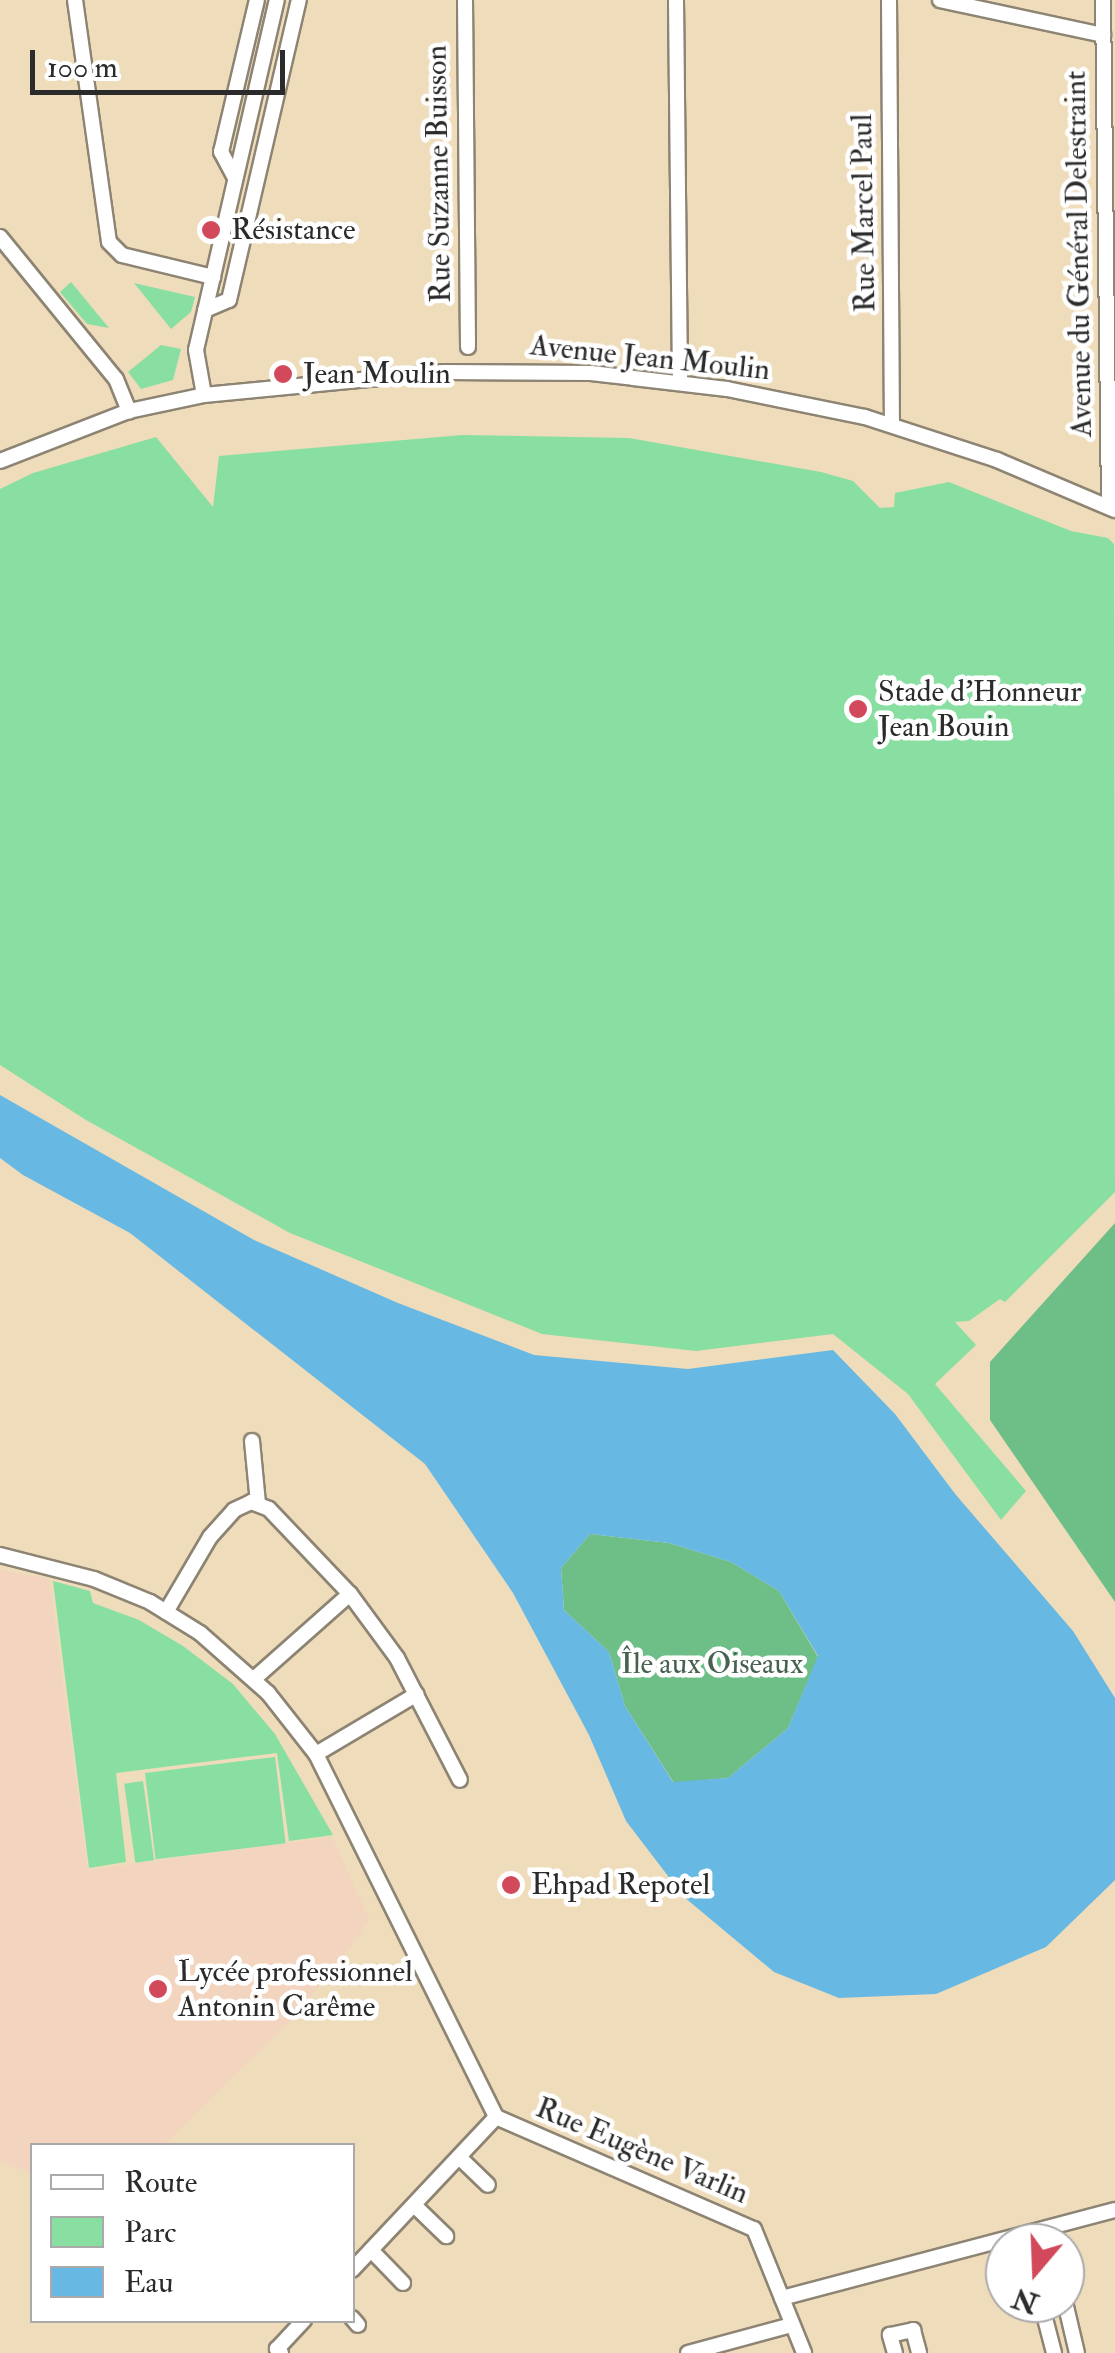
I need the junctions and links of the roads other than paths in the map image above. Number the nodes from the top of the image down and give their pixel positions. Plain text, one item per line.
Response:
1 (75, 0) edge
2 (258, 0) edge
3 (276, 0) edge
4 (299, 0) edge
5 (465, 0) edge
6 (676, 0) edge
7 (889, 0) edge
8 (940, 0) edge
9 (1104, 0) edge
10 (1103, 35) junction
11 (1111, 124) edge
12 (264, 146) junction
13 (242, 150) junction
14 (235, 178) junction
15 (0, 237) edge
16 (212, 278) junction
17 (205, 310) junction
18 (468, 346) dead end
19 (680, 382) junction
20 (204, 394) junction
21 (128, 411) junction
22 (892, 425) junction
23 (0, 461) edge
24 (1112, 509) edge
25 (252, 1441) dead end
26 (258, 1503) junction
27 (0, 1555) edge
28 (350, 1594) junction
29 (166, 1612) junction
30 (254, 1678) junction
31 (417, 1694) junction
32 (316, 1754) junction
33 (460, 1780) dead end
34 (496, 2118) junction
35 (459, 2157) junction
36 (488, 2186) dead end
37 (414, 2205) junction
38 (1115, 2210) edge
39 (446, 2236) dead end
40 (371, 2250) junction
41 (355, 2267) edge
42 (403, 2282) dead end
43 (782, 2298) junction
44 (302, 2323) edge
45 (1047, 2323) edge
46 (1070, 2323) edge
47 (792, 2324) junction
48 (279, 2351) edge
49 (688, 2353) edge
50 (804, 2353) edge
51 (895, 2353) edge
52 (919, 2353) edge
53 (1054, 2353) edge
54 (1077, 2353) edge

1 - 16 street
2 - 14 street
3 - 13 street
4 - 12 street
5 - 18 street, Rue Suzanne Buisson
6 - 19 street
7 - 22 street, Rue Marcel Paul
8 - 10 street
9 - 10 street, Avenue du Général Delestraint
10 - 11 street, Avenue du Général Delestraint
11 - 24 street, Avenue du Général Delestraint
12 - 13 street
12 - 17 street
13 - 14 street
14 - 16 street
15 - 21 street
16 - 17 street
17 - 20 street
19 - 20 street, Avenue Jean Moulin
19 - 22 street, Avenue Jean Moulin
20 - 21 street, Avenue Jean Moulin
21 - 23 street, Avenue Jean Moulin
22 - 24 street, Avenue Jean Moulin
25 - 26 street
26 - 28 street
26 - 29 street
27 - 29 street
28 - 30 street
28 - 31 street
29 - 30 street
30 - 32 street
31 - 32 street
31 - 33 street
32 - 34 street
34 - 35 street
34 - 43 street, Rue Eugène Varlin
35 - 36 street
35 - 37 street
37 - 39 street
37 - 40 street
38 - 43 street
40 - 41 street
40 - 42 street
43 - 47 street, Rue Eugène Varlin
44 - 48 street
45 - 53 street
46 - 54 street
47 - 49 street
47 - 50 street, Rue Eugène Varlin
51 - 52 street

